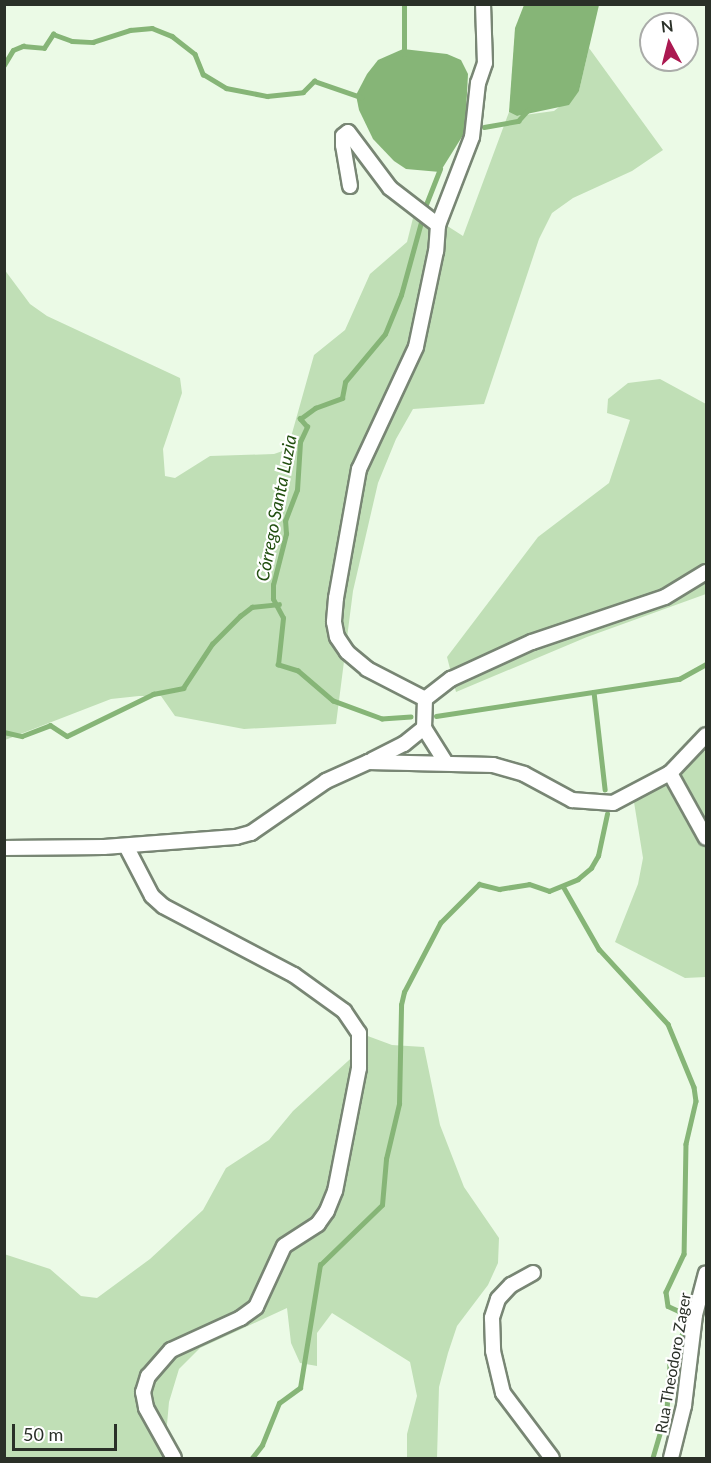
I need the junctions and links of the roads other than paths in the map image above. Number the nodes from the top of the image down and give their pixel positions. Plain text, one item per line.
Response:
1 (483, 4) edge
2 (350, 186) dead end
3 (438, 225) junction
4 (706, 572) edge
5 (425, 699) junction
6 (424, 728) junction
7 (706, 735) edge
8 (368, 762) junction
9 (446, 763) junction
10 (670, 773) junction
11 (706, 838) edge
12 (126, 846) junction
13 (4, 848) edge
14 (534, 1273) dead end
15 (706, 1273) edge
16 (174, 1458) edge
17 (552, 1458) edge
18 (671, 1458) edge

1 - 3 street
2 - 3 street
3 - 5 street
4 - 5 street
5 - 6 street
6 - 8 street
6 - 9 street
7 - 10 street
8 - 9 street
8 - 12 street
9 - 10 street
10 - 11 street
12 - 13 street
12 - 16 street
14 - 17 street
15 - 18 street, Rua Theodoro Zager

